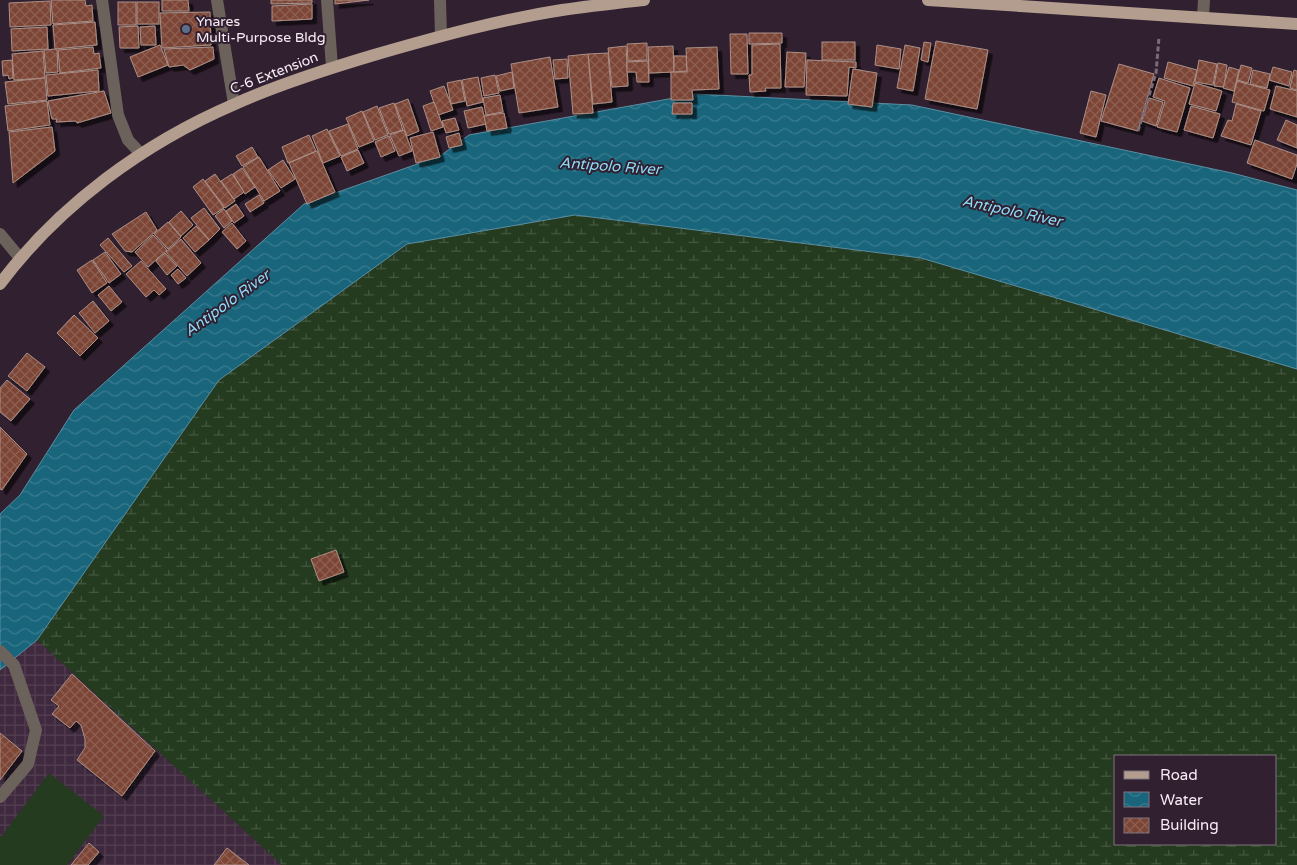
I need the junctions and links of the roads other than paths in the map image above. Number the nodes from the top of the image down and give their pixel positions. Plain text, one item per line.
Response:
1 (102, 0) edge
2 (218, 0) edge
3 (327, 0) edge
4 (440, 0) edge
5 (644, 0) edge
6 (928, 0) edge
7 (1204, 0) edge
8 (561, 5) edge
9 (1084, 5) edge
10 (1203, 17) junction
11 (1297, 24) edge
12 (440, 36) junction
13 (332, 68) junction
14 (234, 104) junction
15 (141, 154) junction
16 (0, 234) edge
17 (20, 258) junction
18 (0, 284) edge
19 (0, 651) edge
20 (0, 798) edge

1 - 15 street
2 - 14 street
3 - 13 street
4 - 12 street
5 - 8 main road, C-6 Extension
6 - 9 main road
7 - 10 street
8 - 12 main road, C-6 Extension
9 - 10 main road
10 - 11 main road
12 - 13 main road, C-6 Extension
13 - 14 main road, C-6 Extension
14 - 15 main road, C-6 Extension
15 - 17 main road, C-6 Extension
16 - 17 street
17 - 18 main road, C-6 Extension
19 - 20 street

